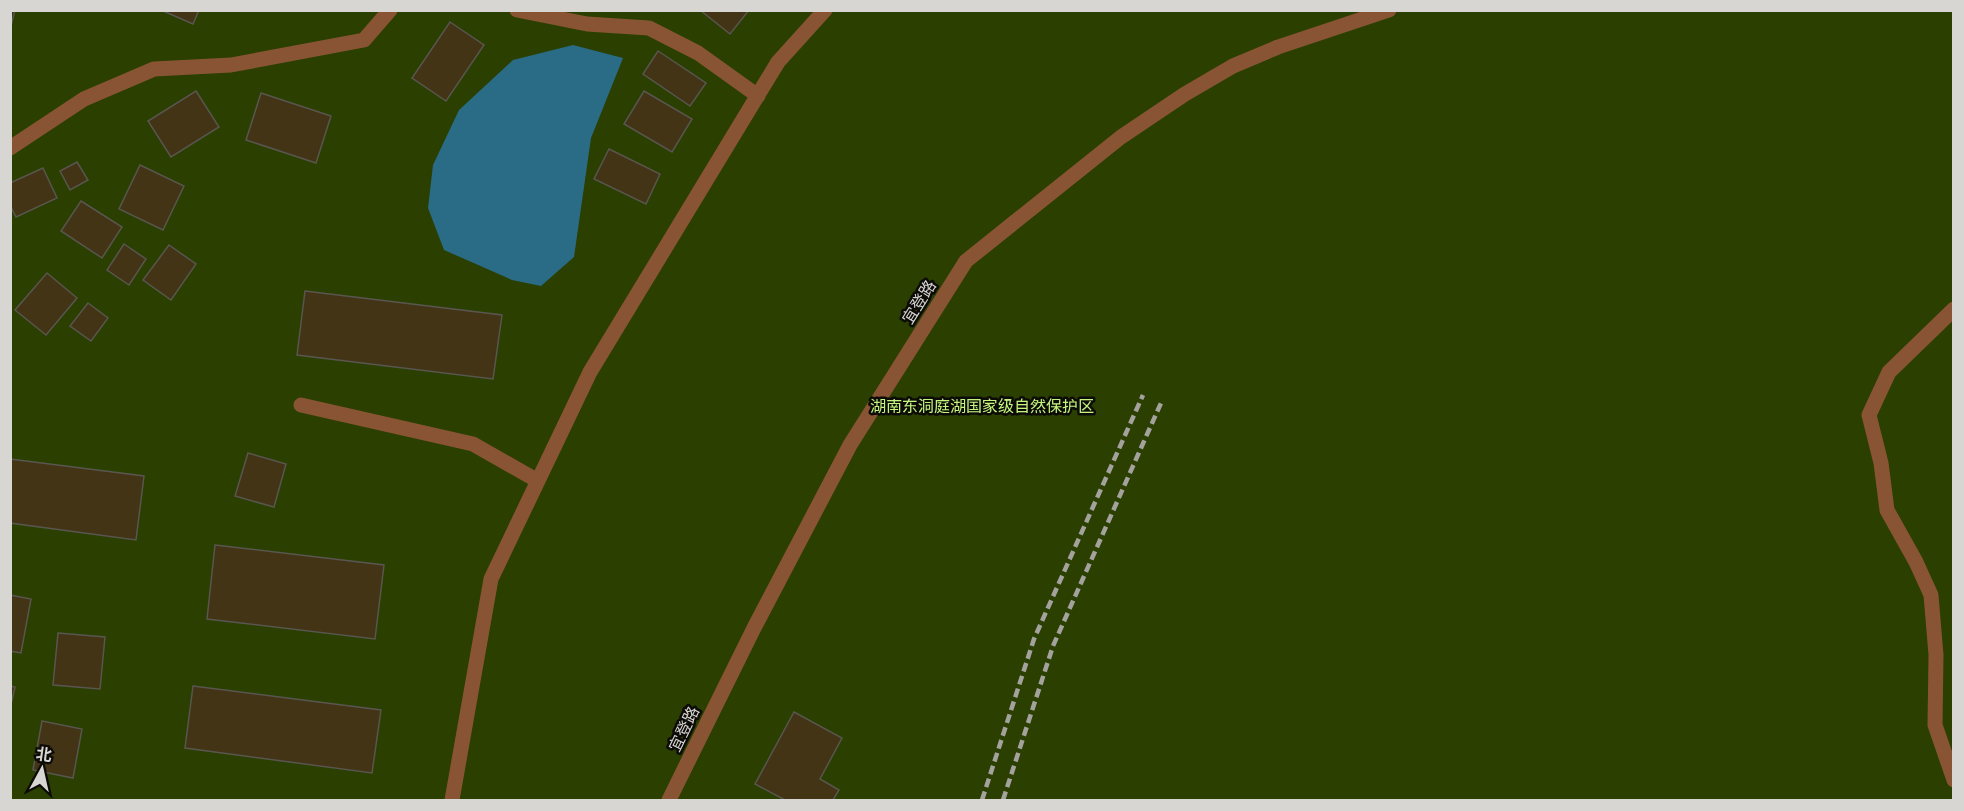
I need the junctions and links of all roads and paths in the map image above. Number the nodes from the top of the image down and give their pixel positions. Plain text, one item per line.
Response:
1 (390, 10) edge
2 (517, 10) edge
3 (825, 10) edge
4 (1389, 10) edge
5 (758, 96) junction
6 (10, 148) edge
7 (1953, 309) edge
8 (301, 405) dead end
9 (538, 481) junction
10 (1953, 780) edge
11 (452, 801) edge
12 (669, 801) edge

1 - 6 street
2 - 5 street
3 - 5 street
4 - 12 street, 宜登路
5 - 9 street
7 - 10 street
8 - 9 street
9 - 11 street

